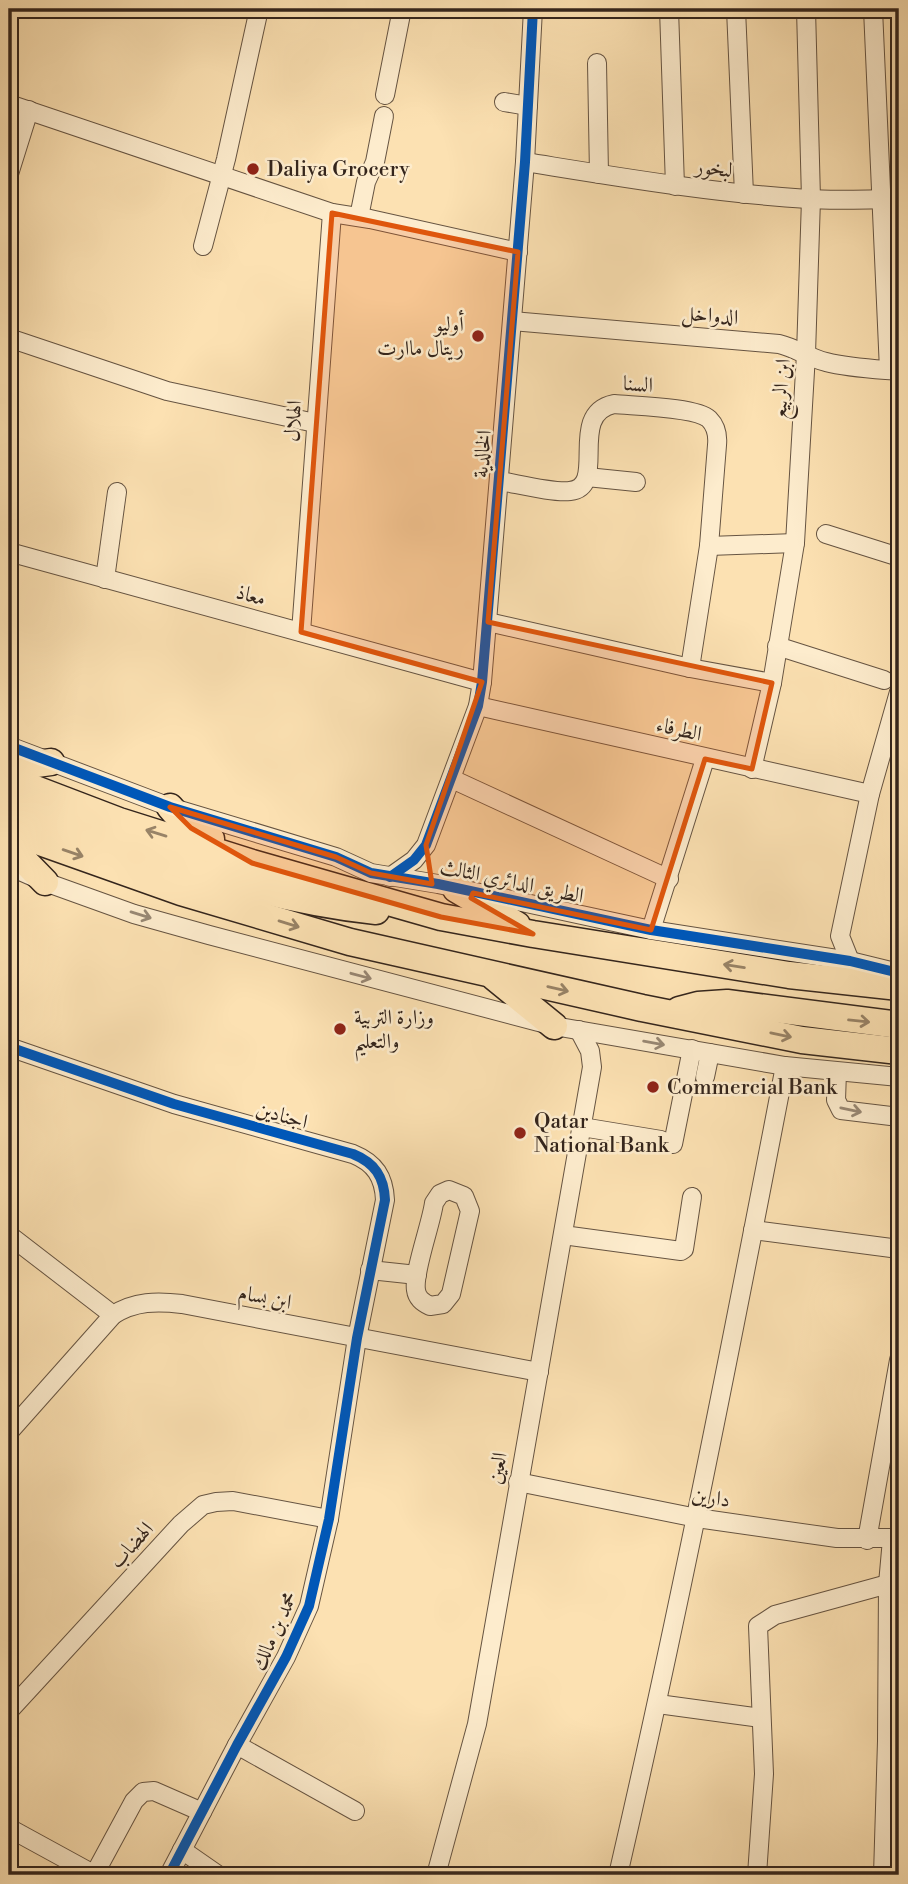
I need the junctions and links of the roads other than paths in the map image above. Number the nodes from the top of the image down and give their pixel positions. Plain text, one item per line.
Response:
1 (259, 9) edge
2 (402, 9) edge
3 (533, 9) edge
4 (669, 9) edge
5 (736, 9) edge
6 (806, 9) edge
7 (873, 9) edge
8 (597, 63) dead end
9 (385, 95) dead end
10 (504, 102) dead end
11 (9, 104) edge
12 (528, 106) junction
13 (29, 110) junction
14 (384, 116) dead end
15 (524, 162) junction
16 (9, 174) edge
17 (600, 174) junction
18 (220, 176) junction
19 (676, 186) junction
20 (744, 194) junction
21 (811, 199) junction
22 (890, 199) edge
23 (332, 213) junction
24 (364, 218) junction
25 (204, 246) dead end
26 (518, 252) junction
27 (512, 321) junction
28 (9, 338) edge
29 (806, 354) junction
30 (894, 370) edge
31 (315, 423) junction
32 (587, 477) junction
33 (500, 481) junction
34 (636, 482) dead end
35 (117, 492) dead end
36 (826, 534) dead end
37 (795, 543) junction
38 (709, 546) junction
39 (9, 552) edge
40 (899, 557) edge
41 (105, 579) junction
42 (488, 622) junction
43 (301, 632) junction
44 (777, 646) junction
45 (690, 668) junction
46 (884, 680) dead end
47 (482, 682) junction
48 (772, 683) junction
49 (899, 692) edge
50 (478, 706) junction
51 (9, 746) edge
52 (705, 759) junction
53 (9, 762) edge
54 (51, 762) junction
55 (752, 769) junction
56 (9, 779) edge
57 (452, 779) junction
58 (870, 794) junction
59 (9, 805) edge
60 (170, 807) junction
61 (9, 831) edge
62 (9, 845) edge
63 (426, 845) junction
64 (252, 863) junction
65 (9, 866) edge
66 (390, 877) junction
67 (669, 879) junction
68 (45, 882) junction
69 (447, 887) junction
70 (441, 917) junction
71 (651, 930) junction
72 (533, 934) junction
73 (840, 936) junction
74 (815, 957) junction
75 (850, 961) junction
76 (899, 973) edge
77 (490, 974) junction
78 (789, 975) junction
79 (899, 987) edge
80 (671, 1013) junction
81 (899, 1025) edge
82 (566, 1028) junction
83 (613, 1035) junction
84 (9, 1047) edge
85 (701, 1051) junction
86 (899, 1051) edge
87 (592, 1066) junction
88 (785, 1066) junction
89 (837, 1072) junction
90 (705, 1077) dead end
91 (899, 1077) edge
92 (899, 1117) edge
93 (582, 1127) junction
94 (692, 1198) dead end
95 (753, 1230) junction
96 (9, 1235) edge
97 (563, 1235) junction
98 (899, 1249) edge
99 (370, 1270) junction
100 (417, 1275) junction
101 (113, 1315) junction
102 (357, 1338) junction
103 (899, 1360) edge
104 (539, 1372) junction
105 (897, 1384) edge
106 (9, 1432) edge
107 (518, 1482) junction
108 (697, 1518) junction
109 (329, 1519) junction
110 (896, 1538) edge
111 (867, 1539) junction
112 (888, 1584) junction
113 (658, 1704) junction
114 (9, 1711) edge
115 (761, 1718) junction
116 (893, 1739) edge
117 (237, 1745) junction
118 (355, 1811) dead end
119 (202, 1812) junction
120 (9, 1828) edge
121 (182, 1850) junction
122 (94, 1875) edge
123 (169, 1875) edge
124 (218, 1875) edge
125 (436, 1875) edge
126 (618, 1875) edge
127 (757, 1875) edge
128 (883, 1875) edge

1 - 18 street
2 - 9 street
3 - 12 street, الخالدية
4 - 19 street
5 - 20 street
6 - 21 street, ابن الربيع
7 - 22 street
8 - 17 street
10 - 12 street
11 - 13 street
12 - 15 street, الخالدية
13 - 16 street
13 - 18 street
14 - 24 street
15 - 17 street, لبخور
15 - 26 street, الخالدية
17 - 19 street, لبخور
18 - 23 street
18 - 25 street
19 - 20 street, لبخور
20 - 21 street, لبخور
21 - 22 street, لبخور
21 - 29 street, ابن الربيع
22 - 30 street
23 - 24 street
23 - 31 street, الهلال
24 - 26 street
26 - 27 street, الخالدية
27 - 29 street, الدواخل
27 - 33 street, الخالدية
28 - 31 street
29 - 30 street, الدواخل
29 - 37 street, ابن الربيع
31 - 43 street, الهلال
32 - 33 street
32 - 34 street
32 - 38 street, السنا
33 - 42 street, الخالدية
35 - 41 street
36 - 40 street
37 - 38 street
37 - 44 street, ابن الربيع
38 - 45 street, السنا
39 - 41 street, معاذ
41 - 43 street, معاذ
42 - 45 street
42 - 47 street, الخالدية
43 - 47 street, معاذ
44 - 46 street
44 - 48 street, ابن الربيع
45 - 48 street
47 - 50 street, الخالدية
48 - 55 street, ابن الربيع
49 - 58 street
50 - 52 street, الطرفاء
50 - 57 street, الخالدية
51 - 54 street, الطريق الدائري الثالث
52 - 55 street, الطرفاء
52 - 67 street
53 - 54 highway
54 - 60 street, الطريق الدائري الثالث
55 - 58 street, الطرفاء
64 -> 56 highway
57 - 63 street, الخالدية
57 - 67 street
58 - 73 street
59 - 70 highway
60 - 64 highway
60 - 66 street, الطريق الدائري الثالث
61 -> 77 highway
62 - 68 highway
63 - 66 street, الخالدية
63 - 69 street
64 - 70 highway
65 - 68 street
66 - 69 street, الطريق الدائري الثالث
67 - 71 street
68 -> 82 street
69 - 71 street, الطريق الدائري الثالث
69 - 72 highway
70 - 72 highway
71 - 74 street, الطريق الدائري الثالث
78 -> 72 highway
73 - 74 street
73 - 75 street
74 - 75 street, الطريق الدائري الثالث
74 - 78 street
75 - 76 street, الطريق الدائري الثالث
77 -> 80 highway
77 - 82 highway
78 - 79 highway
80 -> 81 highway
80 -> 86 highway
82 - 83 street
82 - 87 street, العين
83 -> 85 street
83 - 87 street, العين
84 - 99 street, اجنادين
85 - 88 street
85 - 90 street
85 - 93 street
87 - 93 street, العين
88 - 89 street
88 - 95 street
89 - 91 street
89 -> 92 street
93 - 97 street, العين
94 - 97 street
95 - 98 street
95 - 108 street
96 - 101 street
97 - 104 street, العين
99 - 100 street
99 - 102 street, اجنادين
100 - 100 street
101 - 102 street, ابن بسام
101 - 106 street
102 - 104 street, ابن بسام
102 - 109 street, محمد بن مالك
103 - 105 street
104 - 107 street, العين
105 - 111 street
107 - 108 street, دارين
107 - 125 street, العين
108 - 111 street, دارين
108 - 113 street
109 - 114 street, الهضاب
109 - 117 street, محمد بن مالك
110 - 111 street, دارين
110 - 112 street
112 - 115 street
112 - 116 street
113 - 115 street
113 - 126 street
115 - 127 street
116 - 128 street
117 - 118 street
117 - 119 street, محمد بن مالك
119 - 121 street, محمد بن مالك
119 - 122 street
120 - 122 street
121 - 123 street, محمد بن مالك
121 - 124 street

